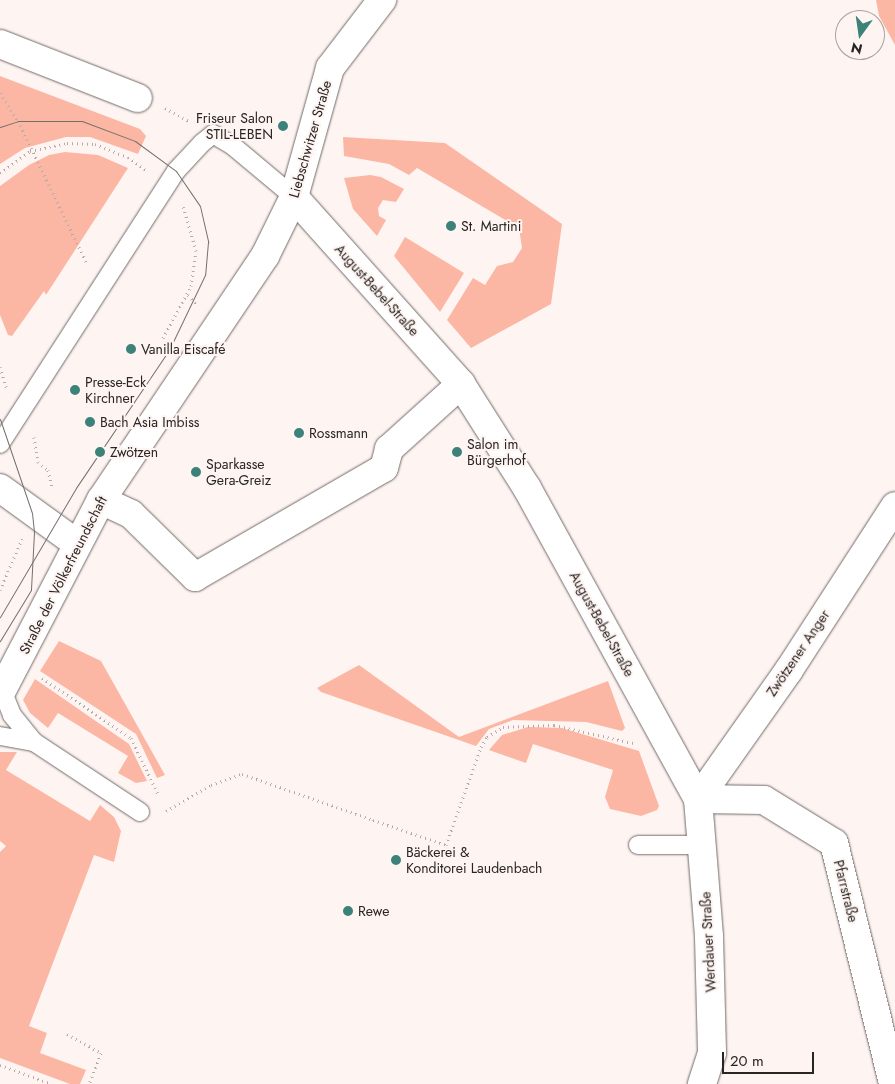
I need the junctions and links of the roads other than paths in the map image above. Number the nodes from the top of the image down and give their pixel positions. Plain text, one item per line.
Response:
1 (382, 0) edge
2 (0, 44) edge
3 (138, 98) road end
4 (294, 197) junction
5 (196, 357) joint
6 (461, 384) junction
7 (0, 444) edge
8 (0, 488) edge
9 (101, 500) junction
10 (895, 506) edge
11 (76, 543) junction
12 (1, 692) edge
13 (0, 736) edge
14 (34, 742) junction
15 (698, 799) junction
16 (140, 812) dead end
17 (638, 845) dead end
18 (702, 845) junction
19 (702, 1084) edge
20 (893, 1084) edge

1 - 4 street, Liebschwitzer Straße
2 - 3 street
4 - 5 street, Liebschwitzer Straße
4 - 6 street, August-Bebel-Straße
4 - 7 lane, August-Bebel-Straße
5 - 9 street, Straße der Völkerfreundschaft
6 - 9 street
6 - 15 street, August-Bebel-Straße
8 - 11 street
9 - 11 street, Straße der Völkerfreundschaft
10 - 15 street, Zwötzener Anger
11 - 12 street, Straße der Völkerfreundschaft
12 - 14 lane
13 - 14 lane
14 - 16 lane
15 - 18 street, Werdauer Straße
15 - 20 street, Pfarrstraße
17 - 18 lane
18 - 19 street, Werdauer Straße

